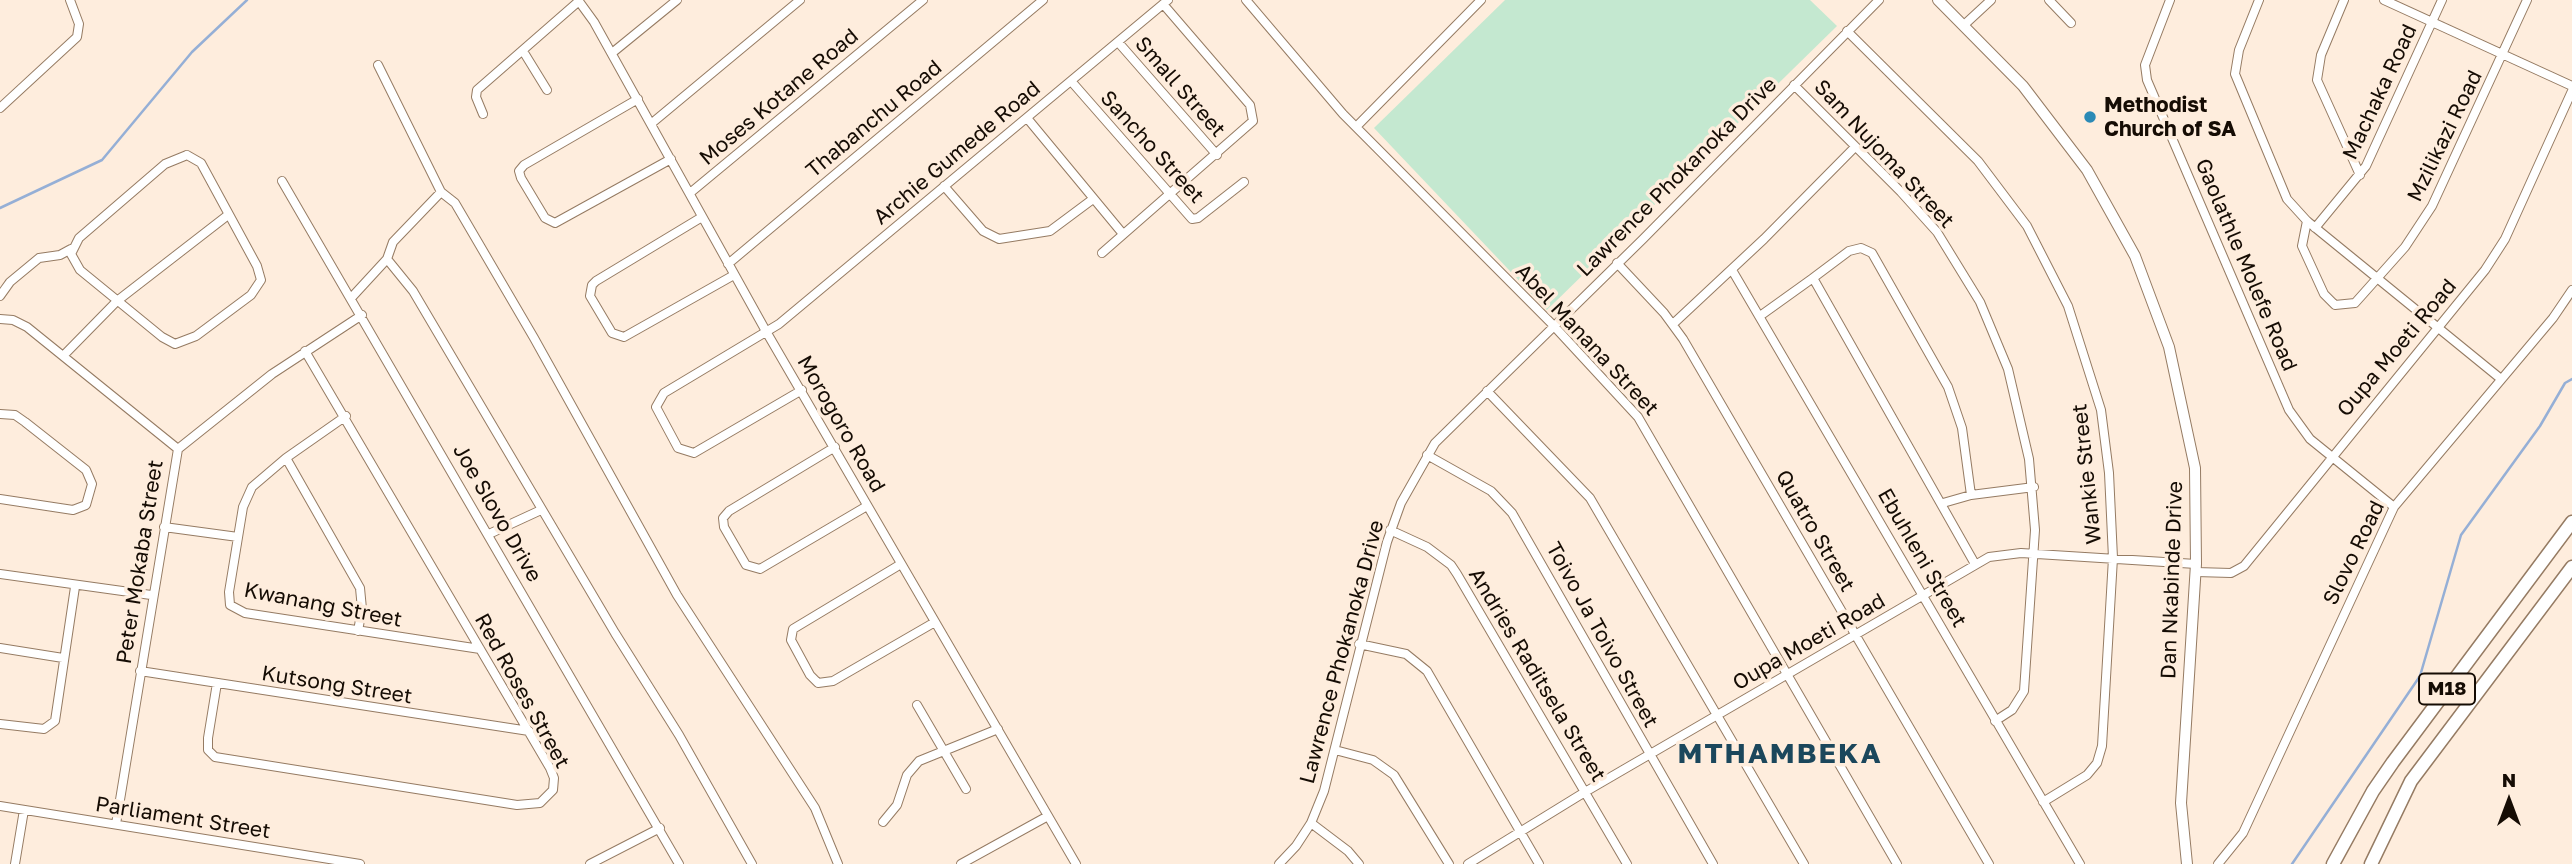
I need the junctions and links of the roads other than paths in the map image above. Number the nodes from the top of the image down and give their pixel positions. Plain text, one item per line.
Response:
1 (677, 0) edge
2 (800, 0) edge
3 (923, 0) edge
4 (1043, 0) edge
5 (1246, 0) edge
6 (1481, 0) edge
7 (1879, 0) edge
8 (1938, 0) edge
9 (1990, 0) edge
10 (2049, 0) edge
11 (2170, 0) edge
12 (2259, 0) edge
13 (2344, 0) edge
14 (2384, 0) edge
15 (2442, 0) edge
16 (2527, 0) edge
17 (71, 1) edge
18 (578, 1) edge
19 (1165, 2) edge
20 (2432, 22) junction
21 (2071, 23) dead end
22 (1964, 25) junction
23 (1847, 31) junction
24 (1118, 42) junction
25 (523, 51) junction
26 (612, 53) junction
27 (2503, 55) junction
28 (379, 65) dead end
29 (1071, 81) junction
30 (1794, 85) junction
31 (2572, 88) edge
32 (547, 90) dead end
33 (638, 99) junction
34 (0, 108) edge
35 (483, 114) dead end
36 (1027, 118) junction
37 (652, 123) junction
38 (1356, 127) junction
39 (1854, 147) junction
40 (1217, 155) junction
41 (671, 159) junction
42 (2360, 175) junction
43 (282, 181) dead end
44 (1244, 182) dead end
45 (944, 186) junction
46 (441, 192) junction
47 (690, 193) junction
48 (1169, 194) junction
49 (1093, 199) junction
50 (228, 215) junction
51 (702, 217) junction
52 (2307, 221) junction
53 (2315, 228) junction
54 (1123, 234) junction
55 (71, 249) junction
56 (1102, 253) dead end
57 (387, 259) junction
58 (1617, 263) junction
59 (728, 264) junction
60 (1732, 270) junction
61 (734, 275) junction
62 (1813, 278) junction
63 (2379, 278) junction
64 (2572, 290) edge
65 (0, 296) edge
66 (352, 297) junction
67 (117, 301) junction
68 (362, 315) junction
69 (1760, 316) junction
70 (0, 318) edge
71 (1673, 324) junction
72 (1553, 325) junction
73 (2436, 328) junction
74 (767, 333) junction
75 (305, 351) junction
76 (64, 355) junction
77 (2501, 379) junction
78 (802, 390) junction
79 (1487, 391) junction
80 (0, 414) edge
81 (346, 416) junction
82 (835, 447) junction
83 (178, 449) junction
84 (1427, 455) junction
85 (2331, 456) junction
86 (286, 458) junction
87 (2034, 487) junction
88 (1970, 495) junction
89 (0, 499) edge
90 (1943, 503) junction
91 (867, 506) junction
92 (2395, 508) junction
93 (541, 510) junction
94 (2572, 522) edge
95 (164, 527) junction
96 (1390, 530) junction
97 (489, 534) junction
98 (238, 537) junction
99 (2034, 553) junction
100 (2113, 558) junction
101 (901, 564) junction
102 (1975, 564) junction
103 (2572, 567) edge
104 (2196, 568) junction
105 (0, 574) edge
106 (75, 587) junction
107 (152, 595) junction
108 (1924, 596) junction
109 (935, 622) junction
110 (358, 631) junction
111 (1856, 635) junction
112 (1359, 644) junction
113 (0, 648) edge
114 (480, 649) junction
115 (63, 658) junction
116 (140, 671) junction
117 (1787, 674) junction
118 (217, 683) junction
119 (917, 705) dead end
120 (1717, 716) junction
121 (1995, 721) junction
122 (0, 724) edge
123 (998, 729) junction
124 (529, 731) junction
125 (943, 750) junction
126 (1335, 750) junction
127 (1650, 756) junction
128 (966, 789) dead end
129 (1586, 792) junction
130 (2043, 802) junction
131 (0, 806) edge
132 (23, 810) junction
133 (1048, 816) junction
134 (883, 822) dead end
135 (1311, 823) junction
136 (116, 824) junction
137 (660, 828) junction
138 (1520, 831) junction
139 (2188, 863) edge
140 (15, 864) edge
141 (358, 864) edge
142 (590, 864) edge
143 (679, 864) edge
144 (752, 864) edge
145 (838, 864) edge
146 (961, 864) edge
147 (1076, 864) edge
148 (1279, 864) edge
149 (1359, 864) edge
150 (1449, 864) edge
151 (1468, 864) edge
152 (1539, 864) edge
153 (1627, 864) edge
154 (1713, 864) edge
155 (1804, 864) edge
156 (1897, 864) edge
157 (1989, 864) edge
158 (2080, 864) edge
159 (2218, 864) edge
160 (2333, 864) edge
161 (2371, 864) edge

1 - 26 street
2 - 37 street
3 - 47 street, Moses Kotane Road
4 - 59 street, Thabanchu Road
5 - 38 street, Abel Manana Street
6 - 38 street
7 - 23 street, Lawrence Phokanoka Drive
8 - 22 street, Dan Nkabinde Drive
9 - 22 street
10 - 21 street
11 - 85 street, Gaolathle Molefe Road
12 - 52 street
13 - 42 street
14 - 20 street
15 - 20 street, Machaka Road
16 - 27 street, Mzilikazi Road
17 - 34 street
18 - 25 street
18 - 26 street, Morogoro Road
19 - 24 street, Archie Gumede Road
19 - 40 street
20 - 27 street
20 - 42 street, Machaka Road
22 - 104 street, Dan Nkabinde Drive
23 - 30 street, Lawrence Phokanoka Drive
23 - 100 street, Wankie Street
24 - 29 street, Archie Gumede Road
24 - 40 street, Small Street
25 - 32 street
25 - 35 street
26 - 33 street, Morogoro Road
27 - 31 street
27 - 63 street, Mzilikazi Road
28 - 46 street
29 - 36 street, Archie Gumede Road
29 - 48 street, Sancho Street
30 - 39 street, Sam Nujoma Street
30 - 58 street, Lawrence Phokanoka Drive
31 - 73 street, Oupa Moeti Road
33 - 37 street, Morogoro Road
33 - 41 street
36 - 45 street, Archie Gumede Road
36 - 49 street
37 - 41 street, Morogoro Road
38 - 72 street, Abel Manana Street
39 - 60 street
39 - 87 street, Sam Nujoma Street
40 - 48 street
41 - 47 street, Morogoro Road
42 - 53 street, Machaka Road
43 - 66 street, Joe Slovo Drive
44 - 48 street, Sancho Street
45 - 49 street
45 - 74 street, Archie Gumede Road
46 - 57 street
46 - 145 street
47 - 51 street, Morogoro Road
48 - 54 street
49 - 54 street
50 - 55 street
50 - 67 street
50 - 67 street
51 - 59 street, Morogoro Road
51 - 61 street
52 - 53 street
52 - 63 street, Mzilikazi Road
53 - 63 street
54 - 56 street
55 - 65 street
55 - 67 street
57 - 66 street
57 - 93 street
58 - 71 street, Quatro Street
58 - 72 street, Lawrence Phokanoka Drive
59 - 61 street, Morogoro Road
60 - 69 street, Ebuhleni Street
60 - 71 street
61 - 74 street, Morogoro Road
62 - 69 street
62 - 88 street
62 - 90 street
63 - 73 street
64 - 77 street, Slovo Road
66 - 68 street, Joe Slovo Drive
67 - 76 street
68 - 75 street, Peter Mokaba Street
68 - 97 street, Joe Slovo Drive
69 - 108 street, Ebuhleni Street
70 - 76 street
71 - 111 street, Quatro Street
72 - 79 street, Lawrence Phokanoka Drive
72 - 117 street, Abel Manana Street
73 - 77 street
73 - 85 street, Oupa Moeti Road
74 - 78 street, Morogoro Road
74 - 78 street, Archie Gumede Road
75 - 81 street, Red Roses Street
75 - 83 street, Peter Mokaba Street
76 - 83 street
77 - 92 street, Slovo Road
78 - 82 street, Morogoro Road
79 - 84 street, Lawrence Phokanoka Drive
79 - 120 street
80 - 89 street
81 - 86 street, Kwanang Street
81 - 114 street, Red Roses Street
82 - 91 street, Morogoro Road
82 - 91 street
83 - 95 street, Peter Mokaba Street
84 - 96 street, Lawrence Phokanoka Drive
84 - 127 street, Toivo Ja Toivo Street
85 - 92 street, Gaolathle Molefe Road
85 - 104 street, Oupa Moeti Road
86 - 98 street, Kwanang Street
86 - 110 street
87 - 88 street
87 - 99 street, Sam Nujoma Street
88 - 90 street
90 - 102 street
91 - 101 street, Morogoro Road
92 - 159 street, Slovo Road
93 - 97 street
93 - 144 street
94 - 160 main road, M18
95 - 98 street
95 - 107 street, Peter Mokaba Street
96 - 112 street, Lawrence Phokanoka Drive
96 - 129 street, Andries Raditsela Street
97 - 137 street, Joe Slovo Drive
98 - 110 street, Kwanang Street
99 - 100 street, Oupa Moeti Road
99 - 102 street, Oupa Moeti Road
99 - 121 street, Sam Nujoma Street
100 - 104 street, Oupa Moeti Road
100 - 130 street, Wankie Street
101 - 109 street, Morogoro Road
101 - 109 street
102 - 108 street, Oupa Moeti Road
103 - 161 main road, M18
104 - 139 street, Dan Nkabinde Drive
105 - 106 street
106 - 107 street
106 - 115 street
107 - 116 street, Peter Mokaba Street
108 - 111 street, Oupa Moeti Road
108 - 121 street, Ebuhleni Street
109 - 123 street, Morogoro Road
110 - 114 street, Kwanang Street
111 - 117 street, Oupa Moeti Road
111 - 157 street, Quatro Street
112 - 126 street, Lawrence Phokanoka Drive
112 - 138 street
113 - 115 street
114 - 124 street, Red Roses Street
115 - 122 street
116 - 118 street, Kutsong Street
116 - 136 street, Peter Mokaba Street
117 - 120 street, Oupa Moeti Road
117 - 156 street, Abel Manana Street
118 - 124 street, Kutsong Street
118 - 124 street, Red Roses Street
119 - 125 street
120 - 127 street, Oupa Moeti Road
120 - 155 street
121 - 130 street, Ebuhleni Street
123 - 125 street
123 - 133 street, Morogoro Road
125 - 128 street
125 - 134 street
126 - 135 street, Lawrence Phokanoka Drive
126 - 150 street
127 - 129 street, Oupa Moeti Road
127 - 154 street, Toivo Ja Toivo Street
129 - 138 street, Oupa Moeti Road
129 - 153 street, Andries Raditsela Street
130 - 158 street, Ebuhleni Street
131 - 132 street, Parliament Street
132 - 136 street, Parliament Street
132 - 140 street
133 - 146 street
133 - 147 street, Morogoro Road
135 - 148 street, Lawrence Phokanoka Drive
135 - 149 street
136 - 141 street, Parliament Street
137 - 142 street
137 - 143 street, Joe Slovo Drive
138 - 151 street, Oupa Moeti Road
138 - 152 street

